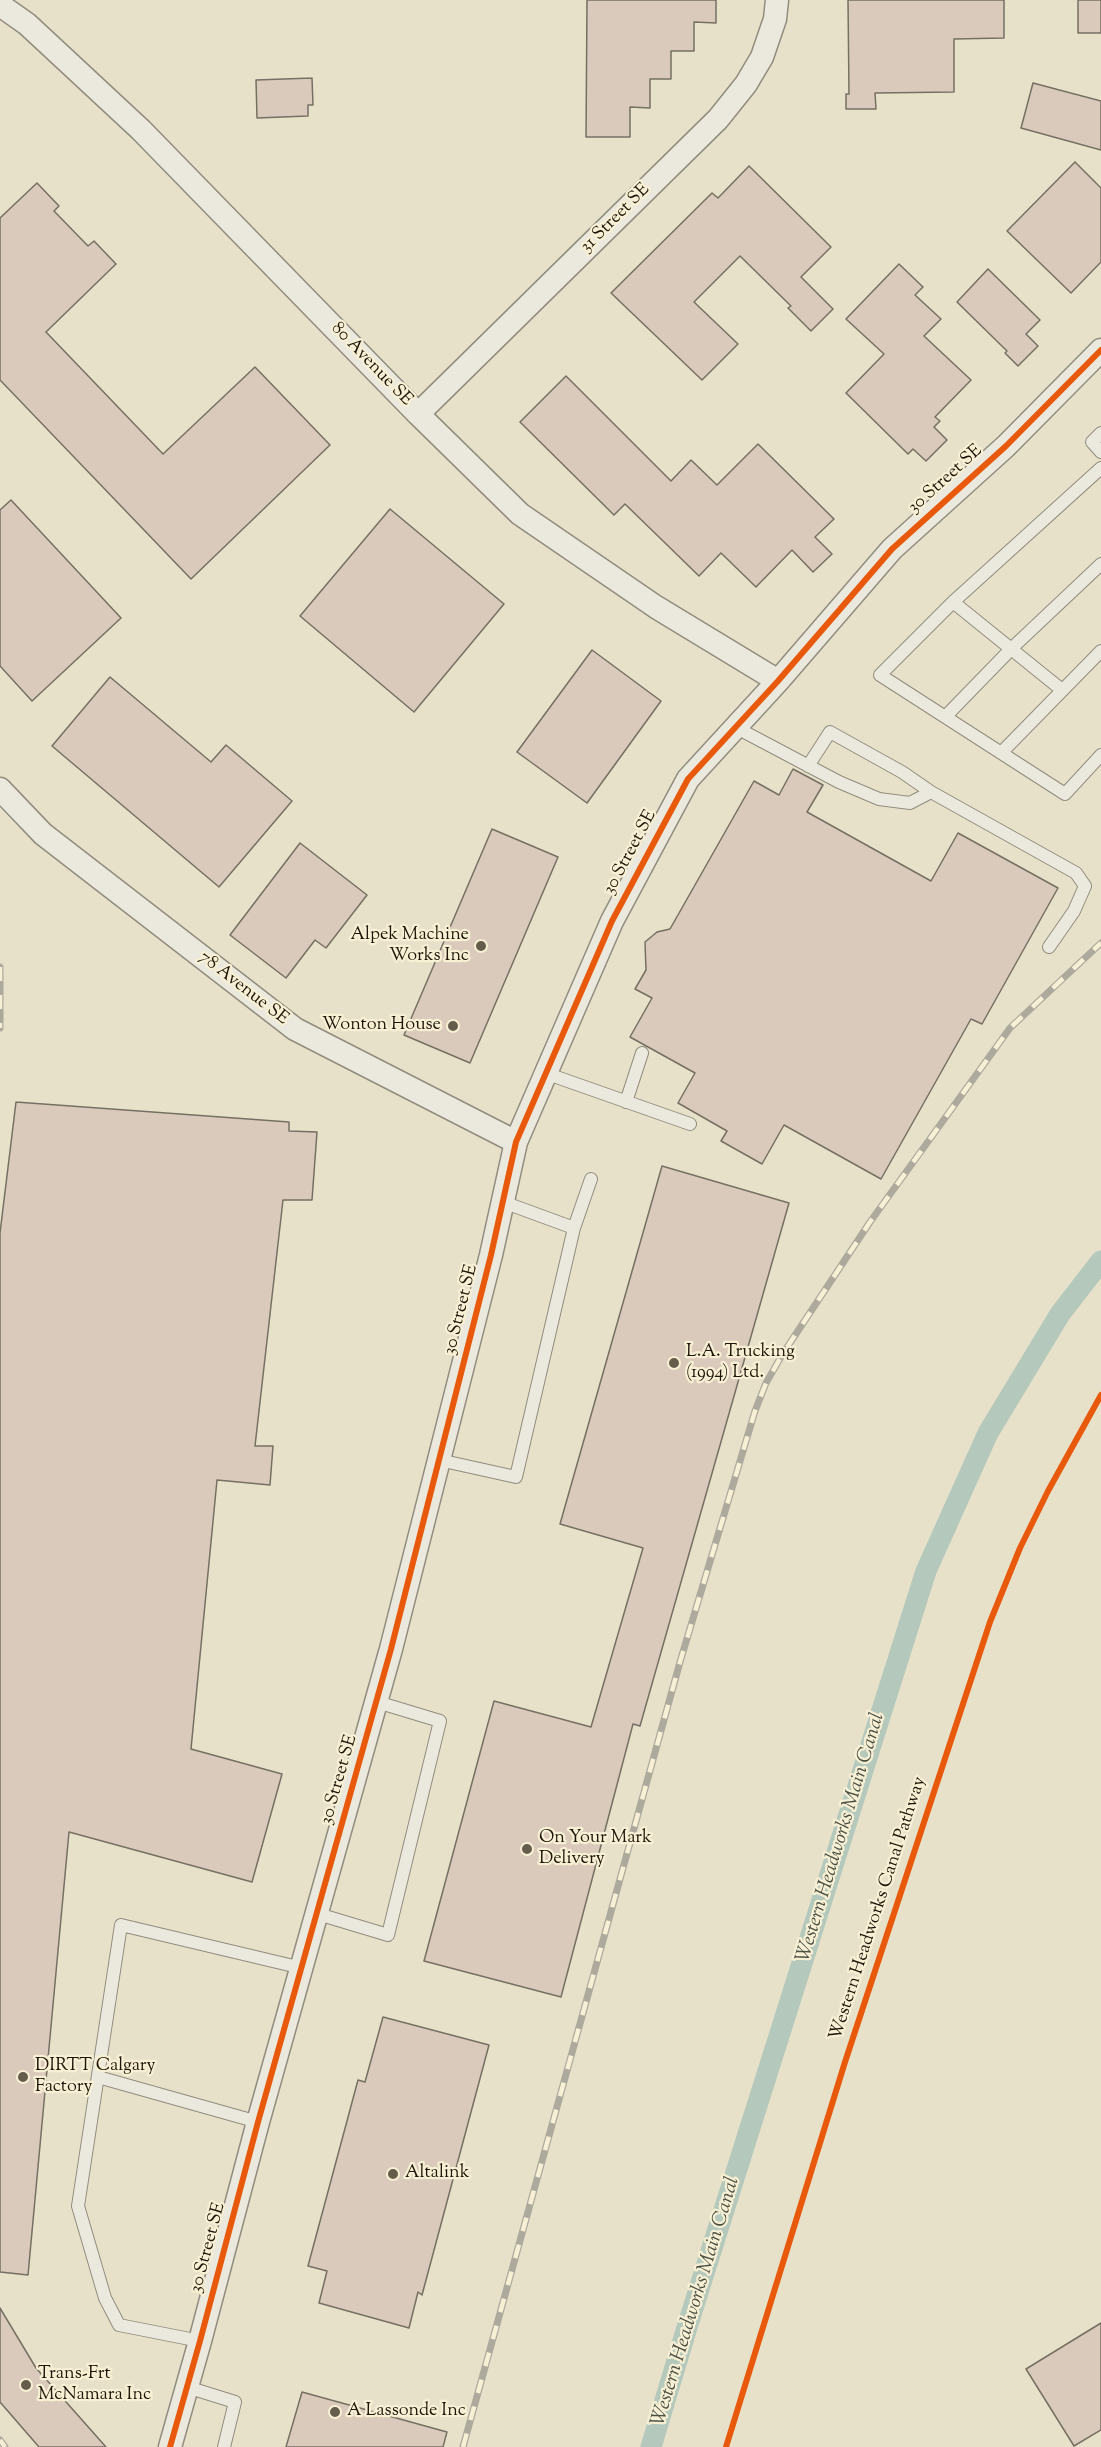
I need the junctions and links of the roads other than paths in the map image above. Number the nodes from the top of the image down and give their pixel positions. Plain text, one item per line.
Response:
1 (777, 0) edge
2 (0, 4) edge
3 (1099, 354) edge
4 (418, 414) junction
5 (1101, 433) edge
6 (1101, 452) edge
7 (1101, 468) edge
8 (1101, 564) edge
9 (953, 602) junction
10 (1012, 648) junction
11 (1101, 651) edge
12 (778, 681) junction
13 (1062, 690) junction
14 (945, 717) junction
15 (735, 728) junction
16 (1001, 753) junction
17 (1101, 755) edge
18 (808, 766) junction
19 (0, 789) edge
20 (931, 792) junction
21 (1049, 947) dead end
22 (642, 1053) dead end
23 (545, 1073) junction
24 (627, 1102) junction
25 (690, 1124) dead end
26 (516, 1142) junction
27 (591, 1179) dead end
28 (503, 1202) junction
29 (574, 1228) junction
30 (439, 1460) junction
31 (377, 1702) junction
32 (318, 1914) junction
33 (302, 1968) junction
34 (98, 2078) junction
35 (258, 2122) junction
36 (200, 2341) junction
37 (187, 2387) junction
38 (170, 2447) edge
39 (224, 2447) edge

1 - 4 street, 31 Street SE
2 - 4 street, 80 Avenue SE
3 - 12 street, 30 Street SE
4 - 12 street, 80 Avenue SE
5 - 6 lane
7 - 9 lane
8 - 10 lane
9 - 10 lane
9 - 14 lane
10 - 13 lane
10 - 14 lane
11 - 13 lane
12 - 15 street, 30 Street SE
13 - 16 lane
14 - 16 lane
15 - 18 lane
15 - 23 street, 30 Street SE
16 - 17 lane
18 - 20 lane
18 - 20 lane
19 - 26 street, 78 Avenue SE
20 - 21 lane
22 - 24 lane
23 - 24 lane
23 - 26 street, 30 Street SE
24 - 25 lane
26 - 28 street, 30 Street SE
27 - 29 lane
28 - 29 lane
28 - 30 street, 30 Street SE
29 - 30 lane
30 - 31 street, 30 Street SE
31 - 32 street, 30 Street SE
31 - 32 lane
32 - 33 street, 30 Street SE
33 - 34 lane
33 - 35 street, 30 Street SE
34 - 35 lane
34 - 36 lane
35 - 36 street, 30 Street SE
36 - 37 street, 30 Street SE
37 - 38 street, 30 Street SE
37 - 39 lane

